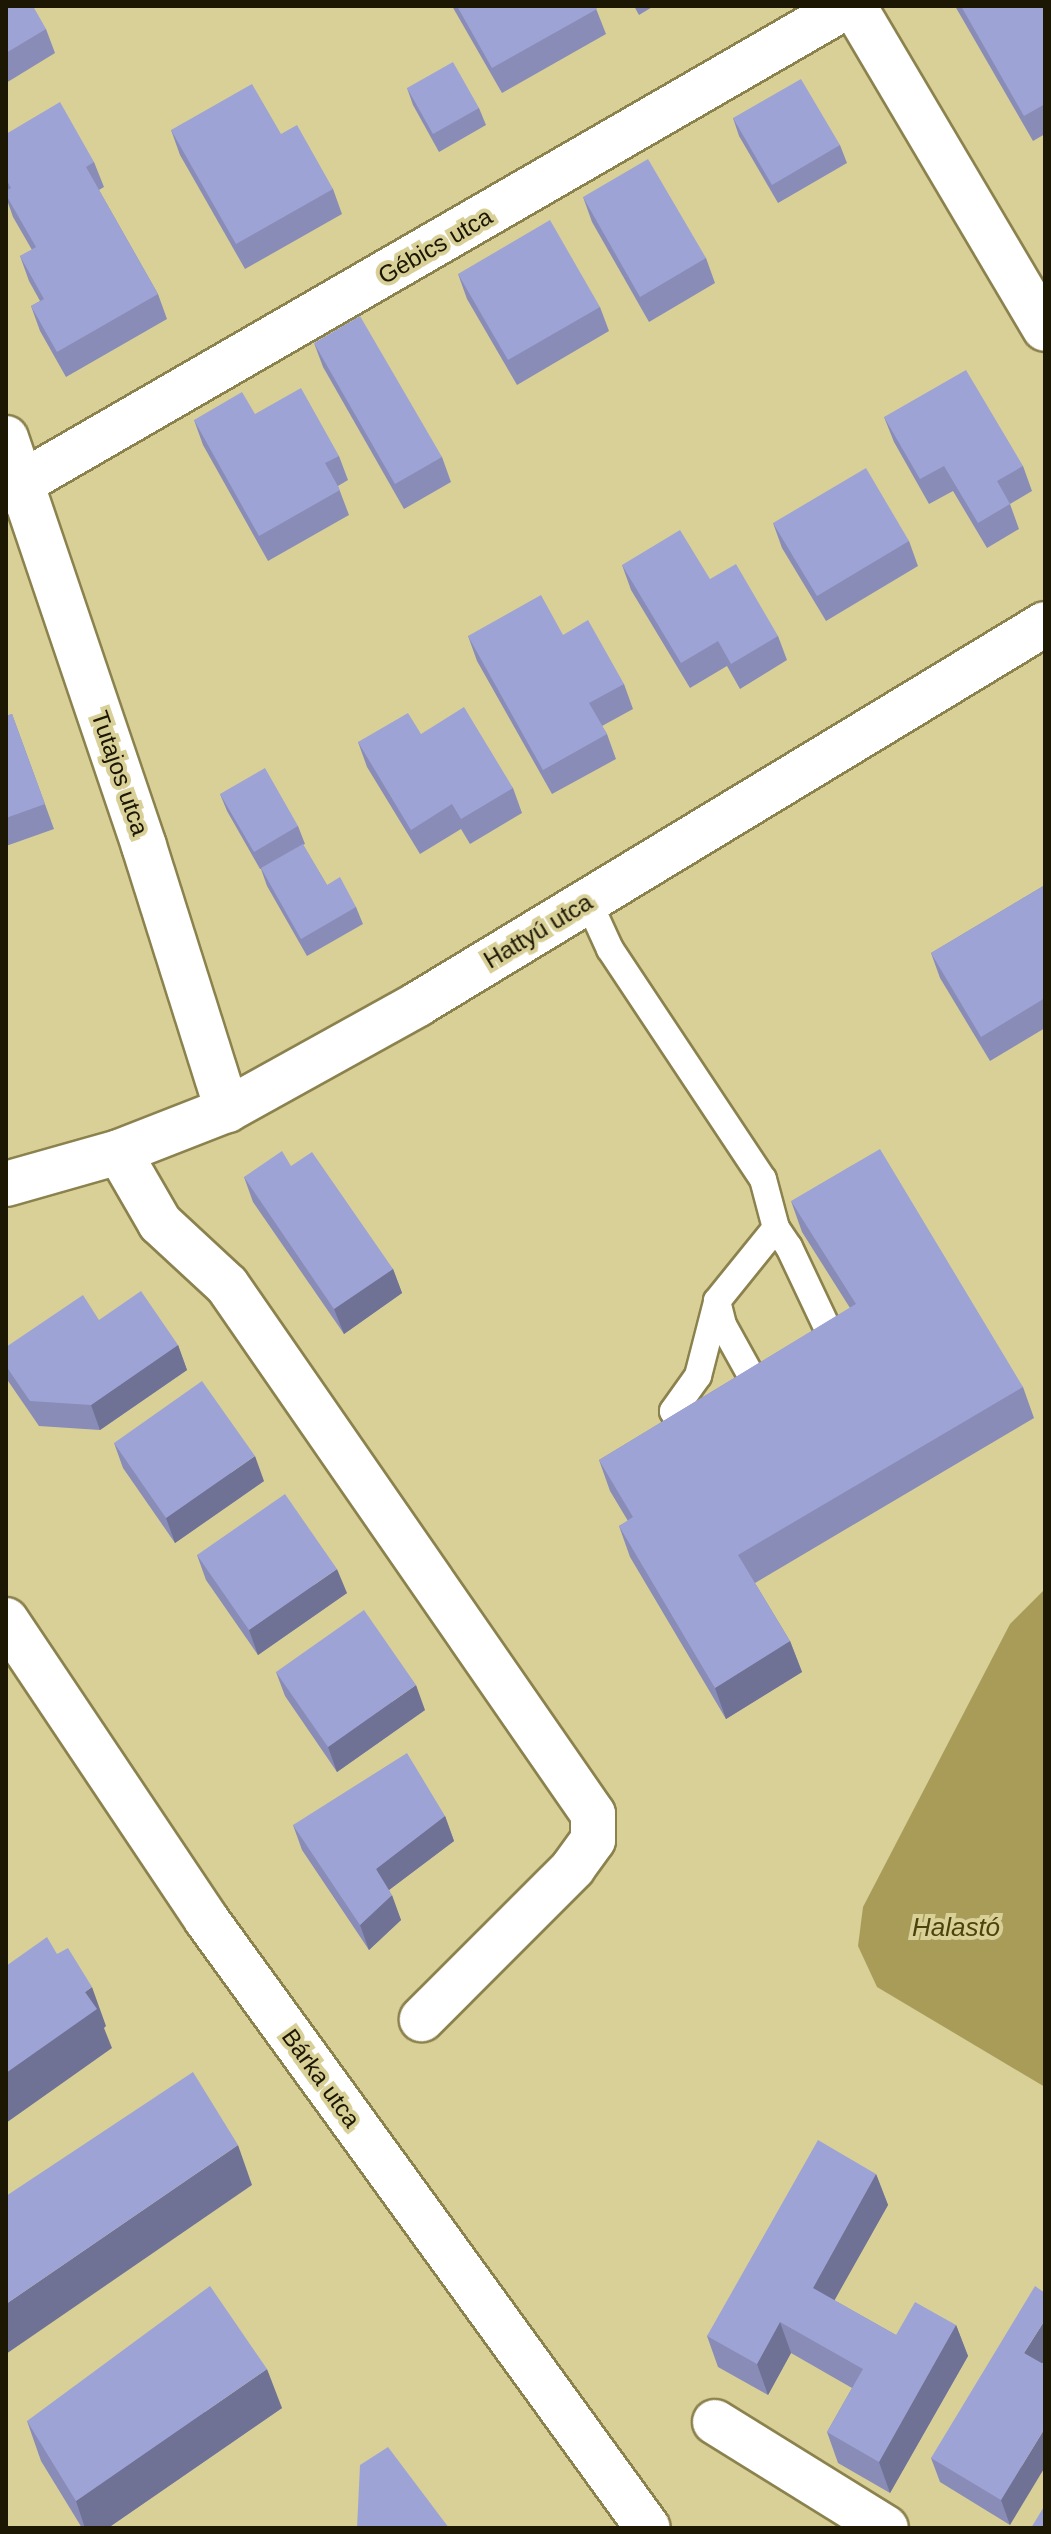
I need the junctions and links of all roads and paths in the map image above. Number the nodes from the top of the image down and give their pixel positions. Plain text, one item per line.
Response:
1 (847, 6) edge
2 (854, 6) edge
3 (1045, 329) edge
4 (6, 438) edge
5 (14, 489) edge
6 (1045, 624) edge
7 (588, 901) junction
8 (227, 1110) junction
9 (119, 1152) junction
10 (6, 1184) edge
11 (776, 1228) junction
12 (717, 1301) junction
13 (839, 1353) edge
14 (764, 1399) edge
15 (690, 1443) edge
16 (6, 1620) edge
17 (422, 2019) dead end
18 (715, 2422) dead end
19 (648, 2528) edge
20 (886, 2528) edge

1 - 5 street, Gébics utca
2 - 3 street
4 - 5 street, Tutajos utca
5 - 8 street, Tutajos utca
6 - 7 street, Hattyú utca
7 - 8 street, Hattyú utca
7 - 11 lane
8 - 9 street, Hattyú utca
9 - 10 street, Hattyú utca
9 - 17 street
11 - 12 lane
11 - 13 lane
12 - 14 lane
12 - 15 lane
16 - 19 street, Bárka utca
18 - 20 street

